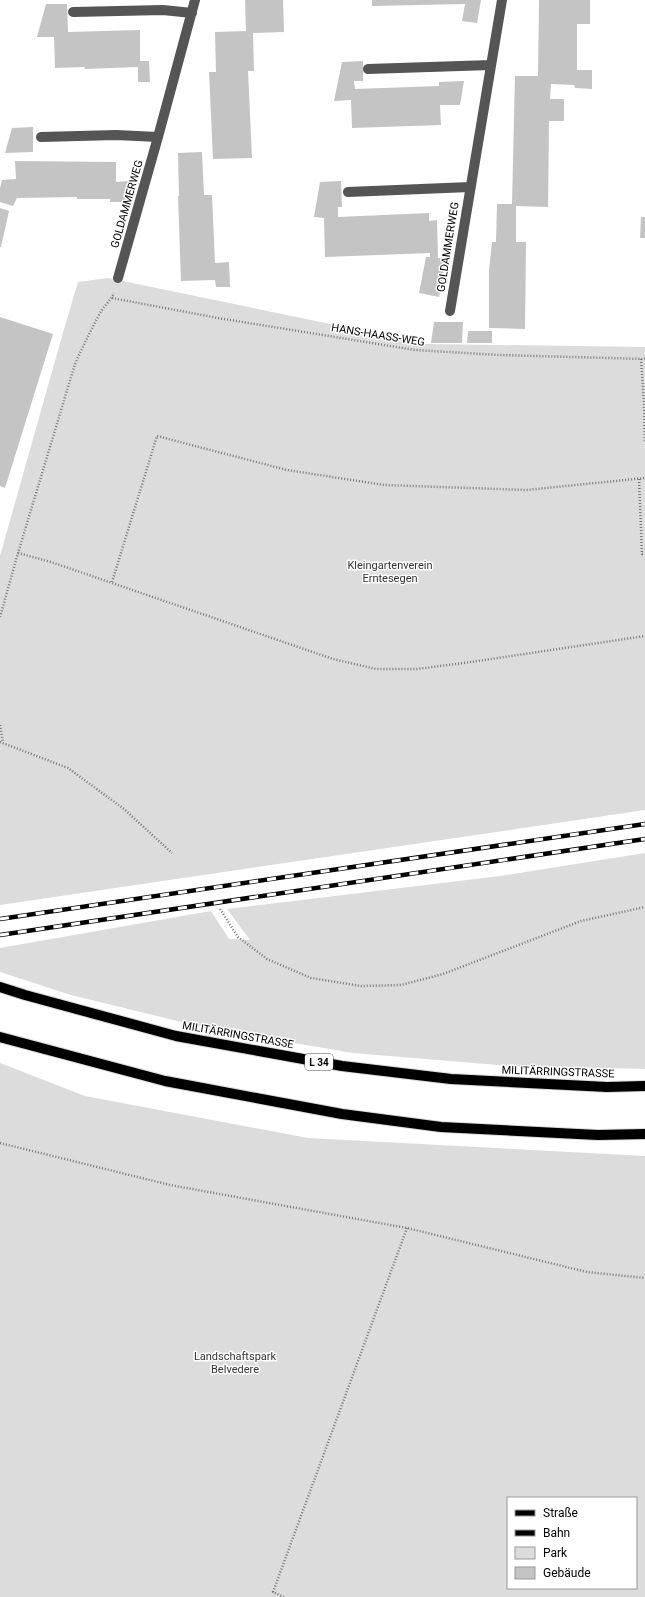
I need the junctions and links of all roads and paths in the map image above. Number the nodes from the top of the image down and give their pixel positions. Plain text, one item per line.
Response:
1 (195, 0) edge
2 (502, 0) edge
3 (72, 12) dead end
4 (192, 13) junction
5 (491, 65) junction
6 (368, 69) dead end
7 (41, 137) dead end
8 (158, 137) junction
9 (470, 187) junction
10 (348, 192) dead end
11 (118, 278) joint
12 (112, 298) junction
13 (450, 311) dead end
14 (641, 359) junction
15 (645, 359) edge
16 (645, 443) edge
17 (645, 478) edge
18 (639, 479) junction
19 (18, 553) junction
20 (645, 554) edge
21 (112, 582) junction
22 (0, 617) edge
23 (645, 636) edge
24 (0, 725) edge
25 (1, 743) edge
26 (172, 853) dead end
27 (645, 907) edge
28 (220, 909) dead end
29 (0, 987) edge
30 (0, 1037) edge
31 (645, 1086) edge
32 (645, 1134) edge
33 (0, 1143) edge
34 (407, 1228) junction
35 (645, 1278) edge
36 (284, 1597) edge

1 - 4 street, GOLDAMMERWEG
2 - 5 street, GOLDAMMERWEG
3 - 4 street
4 - 8 street, GOLDAMMERWEG
5 - 6 street
5 - 9 street, GOLDAMMERWEG
7 - 8 street
8 - 11 street, GOLDAMMERWEG
9 - 10 street, GOLDAMMERWEG
9 - 13 street, GOLDAMMERWEG
11 - 12 path
12 - 14 path, HANS-HAASS-WEG
12 - 19 path
14 - 15 path, HANS-HAASS-WEG
14 - 16 path
17 - 18 path
18 - 20 path
18 - 21 path
19 - 21 path
19 - 22 path
21 - 23 path
24 - 25 path
25 - 26 path
27 - 28 path
29 - 31 main road, MILITÄRRINGSTRASSE / L 34
30 - 32 main road
33 - 34 path
34 - 35 path
34 - 36 path

